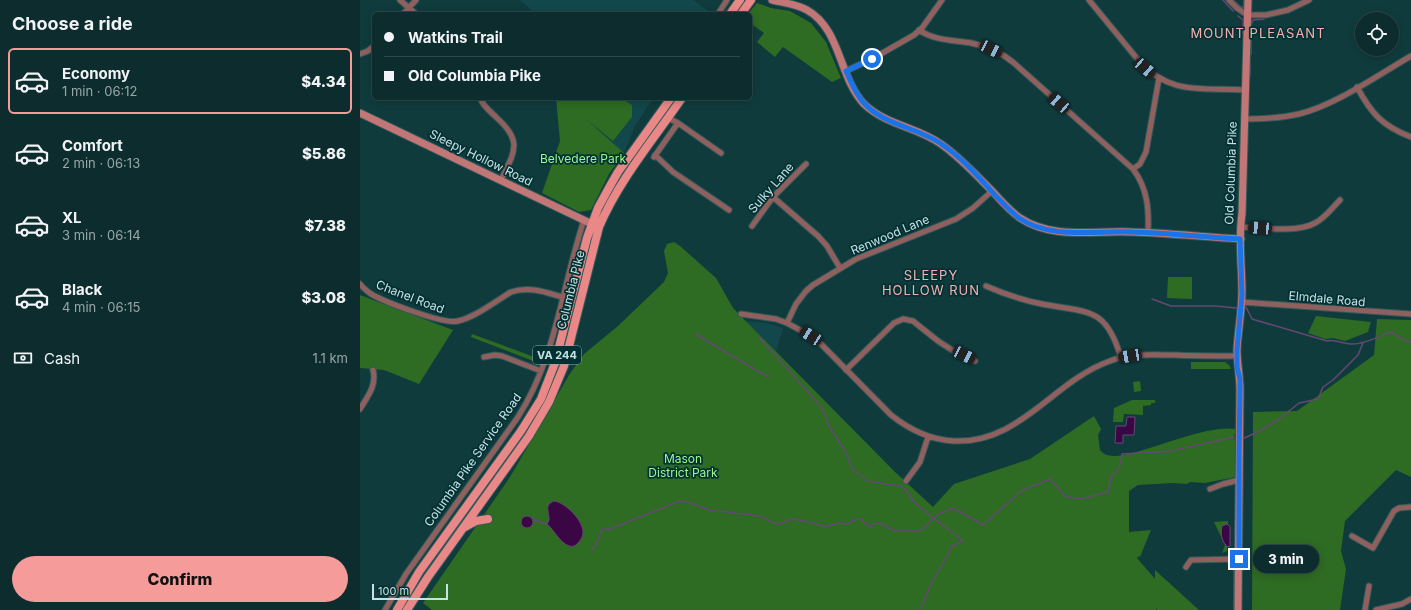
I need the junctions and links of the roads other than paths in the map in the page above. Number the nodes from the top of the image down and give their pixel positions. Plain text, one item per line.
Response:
1 (400, 0) edge
2 (416, 0) edge
3 (728, 0) edge
4 (740, 0) edge
5 (751, 0) edge
6 (772, 0) edge
7 (942, 0) edge
8 (1089, 0) edge
9 (1229, 0) edge
10 (1248, 0) edge
11 (1309, 0) edge
12 (409, 8) junction
13 (405, 12) edge
14 (414, 12) edge
15 (719, 12) edge
16 (731, 12) edge
17 (742, 12) edge
18 (1248, 14) junction
19 (919, 30) junction
20 (372, 48) edge
21 (360, 54) edge
22 (1411, 56) edge
23 (846, 71) junction
24 (1159, 78) junction
25 (1357, 87) junction
26 (1245, 90) junction
27 (481, 100) edge
28 (669, 100) edge
29 (681, 100) edge
30 (360, 113) edge
31 (668, 118) junction
32 (1244, 119) junction
33 (678, 123) junction
34 (1411, 137) edge
35 (721, 153) dead end
36 (806, 164) dead end
37 (1133, 169) junction
38 (501, 180) junction
39 (992, 190) junction
40 (773, 197) junction
41 (1340, 200) dead end
42 (729, 210) dead end
43 (584, 220) junction
44 (595, 226) junction
45 (752, 226) dead end
46 (1240, 227) junction
47 (1148, 233) junction
48 (1240, 239) junction
49 (840, 268) junction
50 (360, 284) edge
51 (986, 286) dead end
52 (562, 297) junction
53 (1241, 302) junction
54 (741, 314) dead end
55 (1411, 314) edge
56 (787, 323) junction
57 (1238, 356) junction
58 (484, 357) dead end
59 (1121, 358) junction
60 (975, 361) dead end
61 (373, 370) dead end
62 (846, 370) junction
63 (541, 371) junction
64 (360, 409) edge
65 (928, 436) junction
66 (1239, 480) junction
67 (906, 481) dead end
68 (1210, 489) dead end
69 (1411, 507) edge
70 (488, 519) dead end
71 (460, 532) junction
72 (1352, 536) dead end
73 (1239, 559) junction
74 (1186, 567) dead end
75 (1369, 586) dead end
76 (1411, 599) edge
77 (385, 610) edge
78 (396, 610) edge
79 (407, 610) edge
80 (1238, 610) edge
81 (1365, 610) edge
82 (1376, 610) edge

1 - 12 street
2 - 12 street
3 - 15 street
4 - 16 main road
5 - 17 main road
6 - 23 street
7 - 19 street
8 - 24 street
9 - 18 street
10 - 18 street, Old Columbia Pike
11 - 18 street
12 - 13 street
12 - 14 street
18 - 26 street, Old Columbia Pike
19 - 23 street
19 - 37 street
20 - 21 street
22 - 25 street
23 - 39 street
24 - 26 street
24 - 37 street
25 - 32 street
25 - 34 street
26 - 32 street, Old Columbia Pike
27 - 38 street
28 - 44 main road, Columbia Pike / VA 244
29 - 31 main road, Columbia Pike / VA 244
30 - 38 street, Sleepy Hollow Road
31 - 33 street
31 - 44 main road, Columbia Pike / VA 244
32 - 46 street, Old Columbia Pike
33 - 35 street
33 - 42 street
36 - 40 street, Sulky Lane
37 - 47 street
38 - 43 street, Sleepy Hollow Road
39 - 47 street
39 - 49 street, Renwood Lane
40 - 45 street, Sulky Lane
40 - 49 street
41 - 46 street
43 - 44 street, Sleepy Hollow Road
43 - 52 street, Columbia Pike Service Road
44 - 71 main road, Columbia Pike / VA 244
44 - 78 main road, Columbia Pike / VA 244
46 - 48 street, Old Columbia Pike
47 - 48 street
48 - 53 street, Old Columbia Pike
49 - 56 street, Renwood Lane
50 - 52 street, Chanel Road
51 - 59 street
52 - 63 street, Columbia Pike Service Road
53 - 55 street, Elmdale Road
53 - 57 street, Old Columbia Pike
54 - 56 street
56 - 62 street
57 - 59 street
57 - 66 street, Old Columbia Pike
58 - 63 street
59 - 65 street
60 - 62 street
61 - 64 street
62 - 65 street
63 - 77 street, Columbia Pike Service Road
65 - 67 street
66 - 68 street
66 - 73 street, Old Columbia Pike
69 - 72 street
70 - 71 main road
71 - 79 main road, Columbia Pike / VA 244
73 - 74 street
73 - 80 street, Old Columbia Pike
75 - 81 street
76 - 82 street

